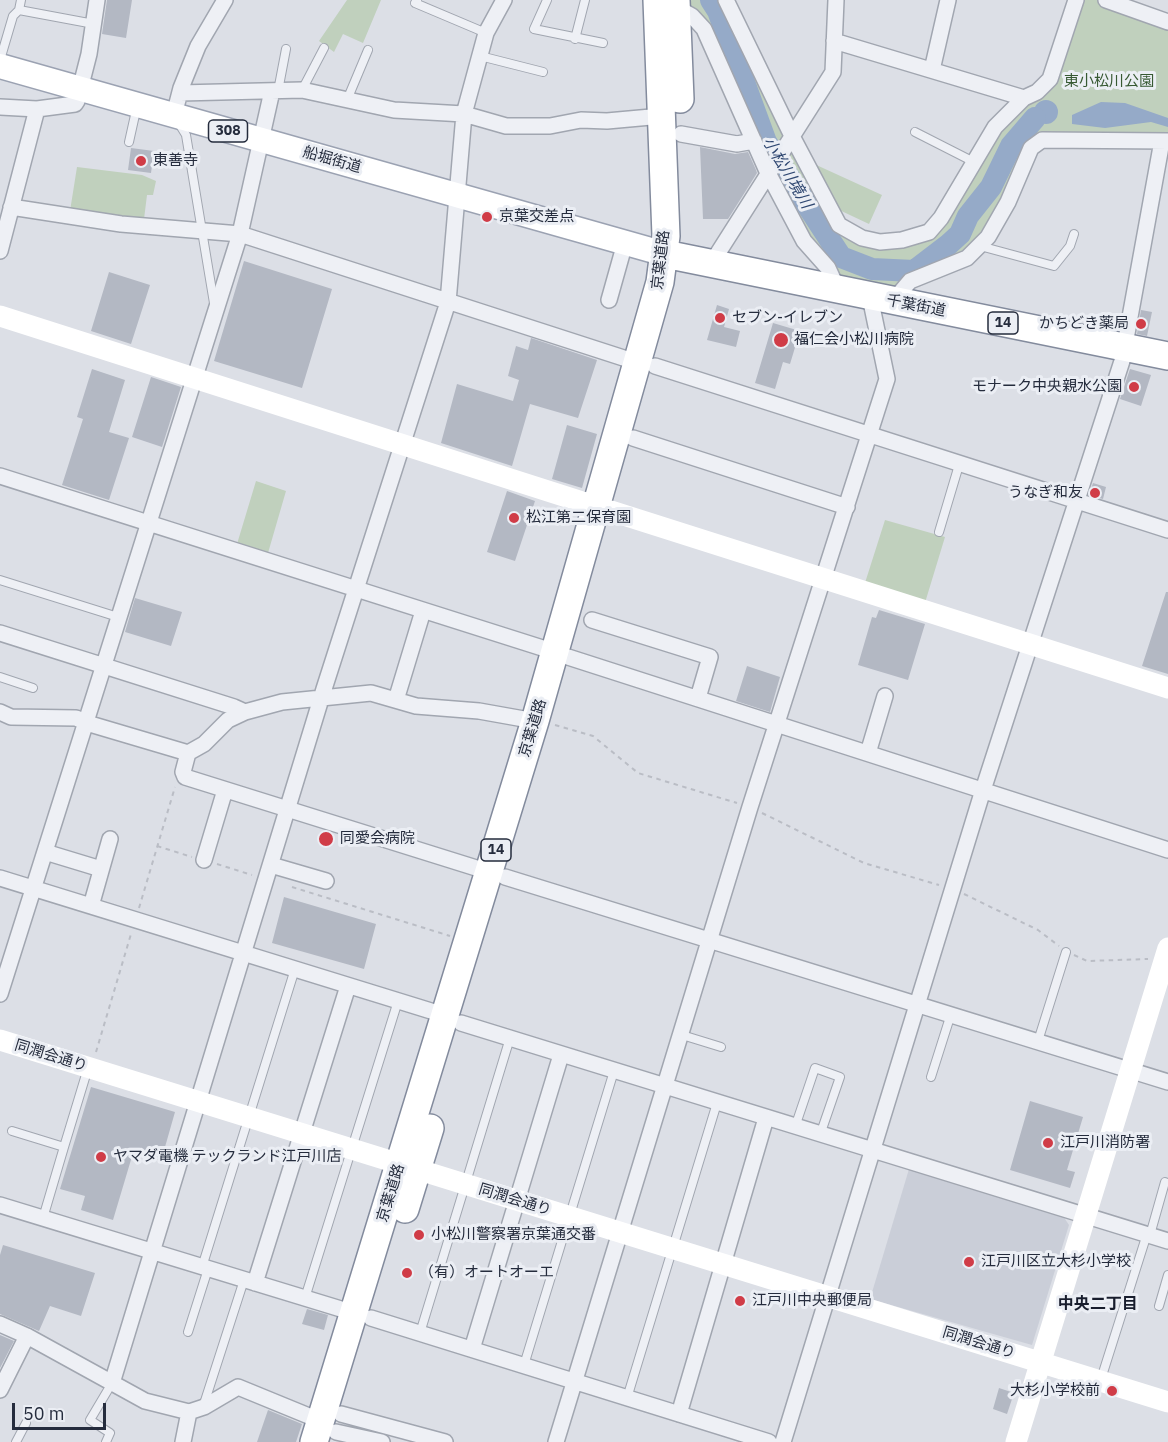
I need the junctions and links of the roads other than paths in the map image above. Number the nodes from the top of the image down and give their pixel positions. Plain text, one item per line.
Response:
1 (21, 0) edge
2 (97, 0) edge
3 (225, 0) edge
4 (417, 0) edge
5 (503, 0) edge
6 (547, 0) edge
7 (585, 0) edge
8 (726, 0) edge
9 (836, 0) edge
10 (948, 0) edge
11 (1076, 0) edge
12 (1106, 0) edge
13 (670, 2) edge
14 (19, 10) junction
15 (1168, 22) edge
16 (94, 24) junction
17 (486, 33) junction
18 (575, 39) junction
19 (834, 42) junction
20 (603, 43) dead end
21 (324, 48) dead end
22 (286, 49) dead end
23 (368, 50) dead end
24 (480, 56) junction
25 (0, 60) edge
26 (0, 66) edge
27 (932, 70) junction
28 (543, 72) dead end
29 (80, 89) junction
30 (302, 90) junction
31 (275, 91) junction
32 (1024, 98) junction
33 (347, 100) junction
34 (177, 104) junction
35 (137, 105) junction
36 (0, 106) edge
37 (37, 110) junction
38 (464, 114) junction
39 (671, 125) junction
40 (915, 132) dead end
41 (262, 140) junction
42 (754, 141) junction
43 (789, 141) junction
44 (1165, 141) edge
45 (129, 142) dead end
46 (974, 162) junction
47 (769, 168) junction
48 (456, 195) junction
49 (11, 207) junction
50 (201, 230) junction
51 (240, 234) junction
52 (1074, 234) dead end
53 (625, 243) junction
54 (979, 246) junction
55 (0, 251) edge
56 (673, 256) junction
57 (711, 264) junction
58 (838, 290) junction
59 (882, 299) junction
60 (609, 300) dead end
61 (448, 302) junction
62 (215, 310) junction
63 (0, 316) edge
64 (1125, 347) junction
65 (1168, 357) edge
66 (647, 364) junction
67 (193, 378) junction
68 (870, 436) junction
69 (633, 438) junction
70 (402, 445) junction
71 (959, 465) junction
72 (0, 476) edge
73 (1076, 502) junction
74 (847, 507) junction
75 (604, 509) junction
76 (148, 523) junction
77 (1168, 530) edge
78 (939, 532) dead end
79 (0, 580) edge
80 (824, 580) junction
81 (356, 589) junction
82 (423, 611) junction
83 (118, 617) junction
84 (592, 620) dead end
85 (0, 633) edge
86 (1029, 645) junction
87 (562, 655) junction
88 (103, 665) junction
89 (0, 678) edge
90 (33, 688) dead end
91 (1168, 688) edge
92 (885, 696) dead end
93 (698, 698) junction
94 (322, 699) junction
95 (396, 700) junction
96 (0, 712) edge
97 (244, 712) junction
98 (86, 722) junction
99 (543, 722) junction
100 (777, 723) junction
101 (188, 753) junction
102 (868, 753) junction
103 (225, 790) junction
104 (983, 790) junction
105 (288, 809) junction
106 (110, 840) dead end
107 (1168, 850) edge
108 (45, 852) junction
109 (204, 860) road end
110 (101, 869) junction
111 (268, 872) junction
112 (497, 875) junction
113 (0, 878) edge
114 (326, 881) dead end
115 (33, 889) junction
116 (91, 906) junction
117 (711, 940) junction
118 (1066, 952) road end
119 (1167, 952) edge
120 (243, 953) junction
121 (295, 969) junction
122 (348, 986) junction
123 (0, 994) edge
124 (398, 1001) junction
125 (918, 1004) junction
126 (951, 1014) junction
127 (453, 1019) junction
128 (682, 1035) junction
129 (510, 1038) junction
130 (0, 1040) edge
131 (1038, 1041) junction
132 (721, 1047) dead end
133 (561, 1054) junction
134 (90, 1068) junction
135 (1131, 1070) junction
136 (614, 1071) junction
137 (931, 1077) dead end
138 (1168, 1082) edge
139 (666, 1087) junction
140 (197, 1101) junction
141 (717, 1103) junction
142 (248, 1116) junction
143 (766, 1118) junction
144 (795, 1127) junction
145 (12, 1131) dead end
146 (300, 1133) junction
147 (820, 1135) junction
148 (64, 1147) junction
149 (352, 1149) junction
150 (873, 1151) junction
151 (408, 1167) junction
152 (1165, 1182) dead end
153 (465, 1185) junction
154 (517, 1200) junction
155 (0, 1204) edge
156 (1086, 1215) junction
157 (569, 1216) junction
158 (43, 1218) junction
159 (621, 1232) junction
160 (1148, 1235) junction
161 (1168, 1241) edge
162 (672, 1248) junction
163 (151, 1251) junction
164 (723, 1264) junction
165 (205, 1268) junction
166 (1168, 1275) edge
167 (249, 1281) junction
168 (829, 1297) junction
169 (305, 1298) junction
170 (1159, 1306) dead end
171 (363, 1316) junction
172 (0, 1324) edge
173 (188, 1332) dead end
174 (420, 1333) junction
175 (27, 1336) junction
176 (472, 1349) junction
177 (1041, 1362) junction
178 (524, 1365) junction
179 (575, 1381) junction
180 (1101, 1381) junction
181 (112, 1383) junction
182 (0, 1390) edge
183 (627, 1398) junction
184 (1168, 1402) edge
185 (196, 1410) junction
186 (679, 1414) junction
187 (26, 1423) dead end
188 (329, 1430) edge
189 (16, 1442) edge
190 (106, 1442) edge
191 (183, 1442) edge
192 (382, 1442) edge
193 (445, 1442) edge
194 (556, 1442) edge
195 (769, 1442) edge
196 (783, 1442) edge
197 (1016, 1442) edge

1 - 14 lane
2 - 16 street
3 - 34 street
4 - 17 lane
5 - 17 street
6 - 18 lane
7 - 18 lane
8 - 43 street
9 - 19 street
10 - 27 street
11 - 32 street
12 - 15 street
13 - 39 highway, 京葉道路 / 14
13 - 42 street
14 - 16 lane
14 - 25 lane
16 - 29 street
17 - 24 street
18 - 20 lane
19 - 27 street
19 - 43 street
21 - 30 lane
22 - 31 lane
23 - 33 lane
24 - 28 lane
24 - 38 street
26 - 29 main road, 船堀街道 / 308
27 - 32 street
29 - 35 main road, 船堀街道 / 308
29 - 37 street
30 - 31 street
30 - 33 street
31 - 34 street
31 - 41 street
32 - 46 street
33 - 38 street
34 - 35 main road, 船堀街道 / 308
34 - 41 main road, 船堀街道 / 308
34 - 50 lane
35 - 45 lane
36 - 37 street
37 - 49 street
38 - 39 street
38 - 48 street
39 - 42 street
39 - 56 highway, 京葉道路 / 14
40 - 46 lane
41 - 48 main road, 船堀街道 / 308
41 - 51 street
42 - 47 street
43 - 46 street
43 - 47 street
44 - 54 street
44 - 64 street
47 - 57 street
47 - 58 street
48 - 53 main road, 船堀街道 / 308
48 - 61 street
49 - 50 street
49 - 55 street
50 - 51 street
50 - 62 lane
51 - 61 street
51 - 62 street
52 - 54 lane
53 - 56 main road, 船堀街道 / 308
53 - 60 street
54 - 59 street
56 - 57 highway, 千葉街道 / 14
56 - 66 highway, 京葉道路 / 14
57 - 58 highway, 千葉街道 / 14
58 - 59 highway, 千葉街道 / 14
59 - 64 highway, 千葉街道 / 14
59 - 68 street
61 - 66 street
61 - 70 street
62 - 67 street
63 - 67 street
64 - 65 highway, 千葉街道 / 14
64 - 73 street
66 - 68 street
66 - 69 highway, 京葉道路 / 14
66 - 75 highway, 京葉道路 / 14
67 - 70 street
67 - 76 street
68 - 71 street
68 - 74 street
69 - 74 street
69 - 75 highway, 京葉道路 / 14
70 - 75 street
70 - 81 street
71 - 73 street
71 - 78 lane
72 - 76 street
73 - 77 street
73 - 86 street
74 - 80 street
75 - 80 street
75 - 87 highway, 京葉道路 / 14
76 - 81 street
76 - 83 street
79 - 83 lane
80 - 86 street
80 - 100 street
81 - 82 street
81 - 94 street
82 - 87 street
82 - 95 street
83 - 88 street
84 - 93 street
85 - 88 street
86 - 91 street
86 - 104 street
87 - 93 street
87 - 99 highway, 京葉道路 / 14
88 - 97 street
88 - 98 street
89 - 90 lane
92 - 102 street
93 - 100 street
94 - 95 street
94 - 97 street
94 - 105 street
95 - 99 street
96 - 98 street
97 - 101 street
98 - 101 street
98 - 108 street
99 - 112 highway, 京葉道路 / 14
100 - 102 street
100 - 117 street
101 - 103 street
102 - 104 street
103 - 105 street
103 - 109 street
104 - 107 street
104 - 125 street
105 - 111 street
105 - 112 street
106 - 110 street
108 - 110 street
108 - 115 street
110 - 116 street
111 - 114 street
111 - 120 street
112 - 117 street
112 - 127 highway, 京葉道路 / 14
112 - 127 highway, 京葉道路 / 14
113 - 115 street
115 - 116 street
115 - 123 street
116 - 120 street
117 - 125 street
117 - 128 street
118 - 131 lane
119 - 135 street
120 - 121 street
120 - 140 street
121 - 122 street
121 - 142 lane
122 - 124 street
122 - 146 street
124 - 127 street
124 - 149 lane
125 - 126 street
125 - 150 street
126 - 131 street
126 - 137 lane
127 - 129 street
127 - 151 highway, 京葉道路 / 14
128 - 132 lane
128 - 139 street
129 - 133 street
129 - 153 lane
130 - 134 street, 同潤会通り
131 - 135 street
133 - 136 street
133 - 154 street
134 - 140 street, 同潤会通り
134 - 148 lane
135 - 138 street
135 - 156 street
136 - 139 street
136 - 157 lane
139 - 141 street
139 - 159 street
140 - 142 street, 同潤会通り
140 - 163 street
141 - 143 street
141 - 162 lane
142 - 146 street, 同潤会通り
142 - 165 lane
143 - 144 street
143 - 164 street
144 - 147 street
144 - 147 lane
145 - 148 lane
146 - 149 street, 同潤会通り
146 - 167 street
147 - 150 street
148 - 158 lane
149 - 151 street, 同潤会通り
149 - 169 lane
150 - 156 street
150 - 168 street
151 - 153 street, 同潤会通り
151 - 171 highway, 京葉道路 / 14
152 - 160 lane
153 - 154 street, 同潤会通り
153 - 174 lane
154 - 157 street, 同潤会通り
154 - 176 street
155 - 158 street
156 - 160 street
156 - 177 street
157 - 159 street, 同潤会通り
157 - 178 lane
158 - 163 street
159 - 162 street, 同潤会通り
159 - 179 street
160 - 161 street
160 - 180 lane
162 - 164 street, 同潤会通り
162 - 183 lane
163 - 165 street
163 - 181 street
164 - 168 street, 同潤会通り
164 - 186 street
165 - 167 street
165 - 173 lane
166 - 170 lane
167 - 169 street
167 - 185 lane
168 - 177 street, 同潤会通り
168 - 196 street
169 - 171 street
171 - 174 street
171 - 188 highway, 京葉道路 / 14
172 - 175 street
174 - 176 street
175 - 181 street
175 - 182 street
176 - 178 street
177 - 180 street, 同潤会通り
177 - 197 street
178 - 179 street
179 - 183 street
179 - 194 street
180 - 184 street, 同潤会通り
181 - 185 street
181 - 190 lane
183 - 186 street
185 - 188 street
185 - 191 street
186 - 195 street
187 - 189 lane
188 - 192 street
188 - 193 street

